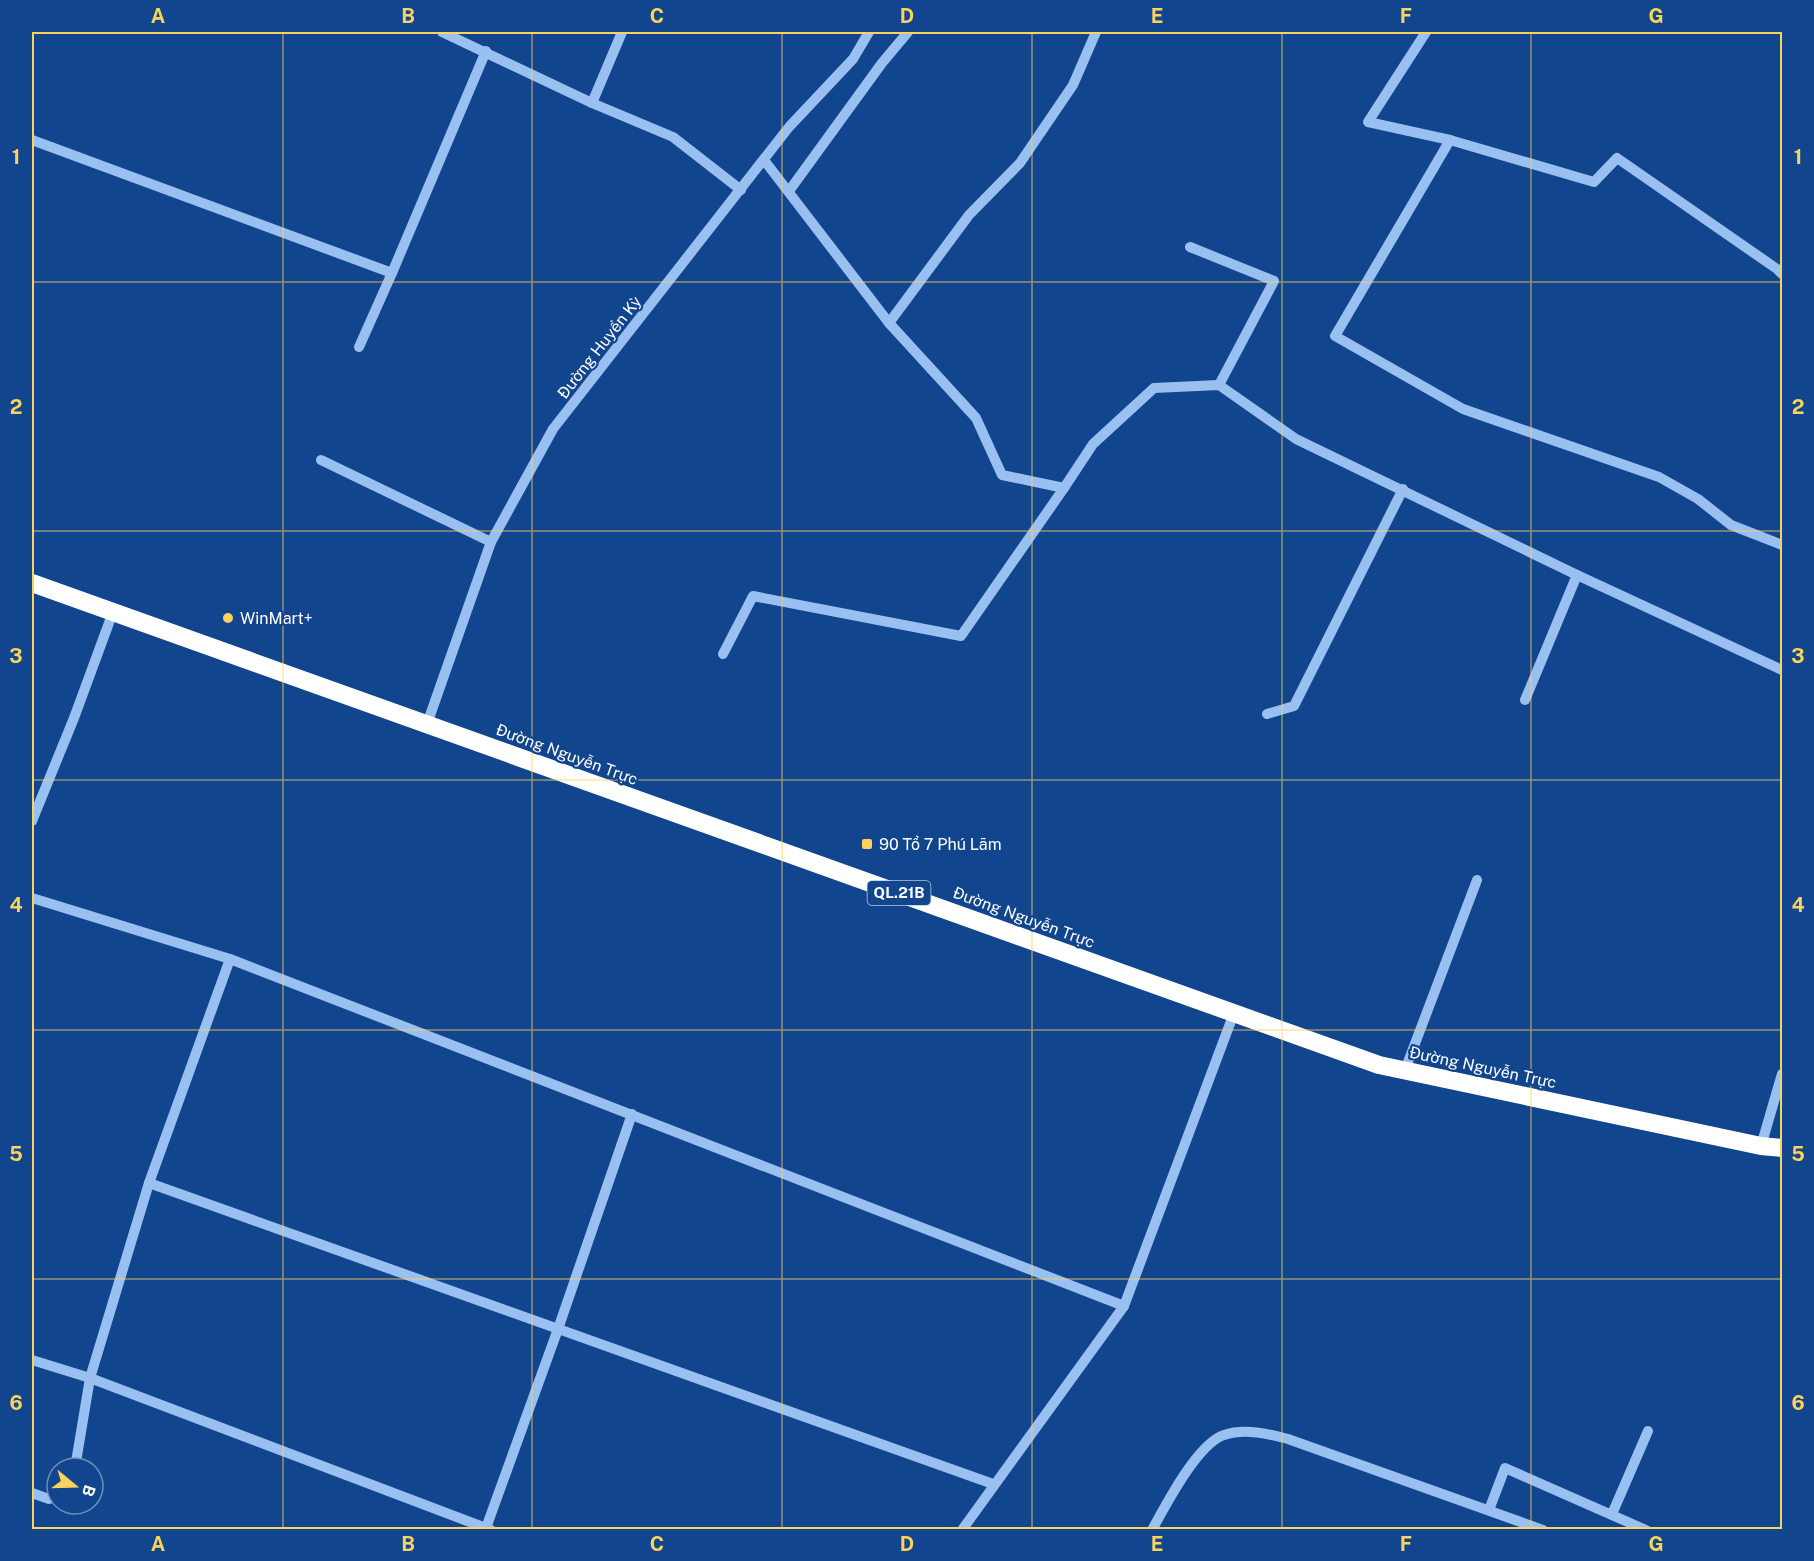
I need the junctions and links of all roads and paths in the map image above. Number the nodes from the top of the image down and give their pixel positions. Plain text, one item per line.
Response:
1 (622, 32) edge
2 (869, 32) edge
3 (908, 32) edge
4 (1096, 32) edge
5 (1426, 32) edge
6 (448, 33) edge
7 (486, 51) junction
8 (592, 103) junction
9 (32, 140) edge
10 (1450, 140) junction
11 (764, 160) junction
12 (741, 190) junction
13 (789, 191) junction
14 (1190, 247) dead end
15 (392, 273) junction
16 (1782, 274) edge
17 (889, 323) junction
18 (359, 347) dead end
19 (1219, 385) junction
20 (321, 460) dead end
21 (1064, 488) junction
22 (1403, 489) junction
23 (491, 542) junction
24 (1782, 544) edge
25 (1577, 575) junction
26 (32, 583) edge
27 (113, 612) junction
28 (723, 654) dead end
29 (1782, 670) edge
30 (1525, 700) dead end
31 (1267, 714) dead end
32 (427, 724) junction
33 (32, 822) edge
34 (1477, 879) dead end
35 (32, 898) edge
36 (230, 959) junction
37 (1234, 1013) junction
38 (1405, 1070) junction
39 (1782, 1074) edge
40 (632, 1114) junction
41 (1761, 1146) junction
42 (1782, 1148) edge
43 (149, 1183) junction
44 (1124, 1306) junction
45 (558, 1329) junction
46 (32, 1360) edge
47 (90, 1378) junction
48 (1648, 1431) dead end
49 (77, 1456) edge
50 (993, 1484) junction
51 (1489, 1510) junction
52 (1612, 1514) junction
53 (489, 1529) edge
54 (962, 1530) edge
55 (1152, 1530) edge
56 (1544, 1530) edge
57 (1646, 1530) edge

1 - 8 street
2 - 11 street, Đường Huyền Kỳ
3 - 13 street
4 - 17 street
5 - 10 street
6 - 7 street
7 - 8 street
7 - 15 street
8 - 12 street
9 - 15 street
10 - 16 street
10 - 24 street
11 - 12 street, Đường Huyền Kỳ
11 - 13 street
12 - 23 street, Đường Huyền Kỳ
13 - 17 street
14 - 19 street
15 - 18 street
17 - 21 street
19 - 21 street
19 - 22 street
20 - 23 street
21 - 28 street
22 - 25 street
22 - 31 street
23 - 32 street, Đường Huyền Kỳ
25 - 29 street
25 - 30 street
26 - 27 highway, Đường Nguyễn Trực / QL.21B
27 - 32 highway, Đường Nguyễn Trực / QL.21B
27 - 33 street
32 - 37 highway, Đường Nguyễn Trực / QL.21B
34 - 38 street
35 - 36 street
36 - 40 street
36 - 43 street
37 - 38 highway, Đường Nguyễn Trực / QL.21B
37 - 44 street
38 - 41 highway, Đường Nguyễn Trực / QL.21B
39 - 41 street
40 - 44 street
40 - 45 street
41 - 42 highway, Đường Nguyễn Trực / QL.21B
43 - 45 street
43 - 47 street
44 - 50 street
45 - 50 street
45 - 53 street
46 - 47 street
47 - 49 street
47 - 53 street
48 - 52 street
50 - 54 street
51 - 52 street
51 - 55 street
51 - 56 street
52 - 57 street

